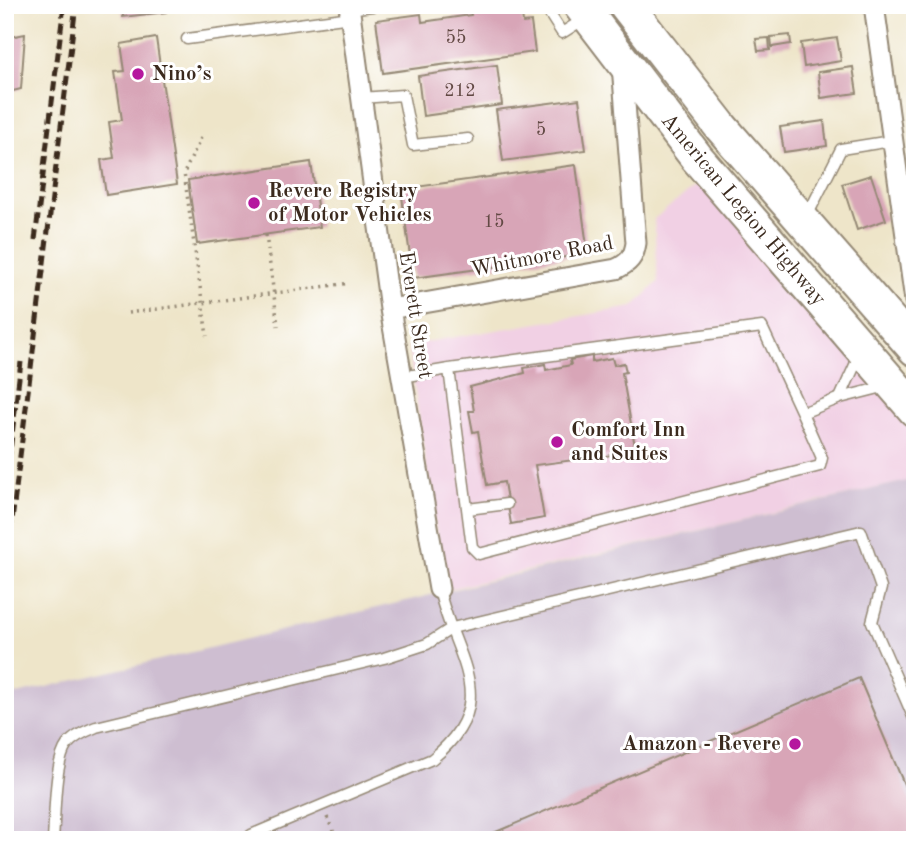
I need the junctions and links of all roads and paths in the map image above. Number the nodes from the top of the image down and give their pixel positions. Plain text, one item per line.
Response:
1 (379, 5) edge
2 (544, 5) edge
3 (626, 5) edge
4 (874, 5) edge
5 (350, 11) edge
6 (584, 11) edge
7 (187, 39) dead end
8 (622, 64) junction
9 (361, 98) junction
10 (201, 138) dead end
11 (468, 139) dead end
12 (891, 141) junction
13 (804, 222) junction
14 (266, 234) dead end
15 (349, 283) dead end
16 (274, 293) junction
17 (915, 301) edge
18 (202, 303) junction
19 (390, 309) junction
20 (128, 313) dead end
21 (278, 326) dead end
22 (207, 336) dead end
23 (862, 349) junction
24 (915, 349) edge
25 (449, 369) junction
26 (402, 377) junction
27 (893, 385) junction
28 (840, 398) junction
29 (915, 410) edge
30 (802, 413) junction
31 (507, 505) dead end
32 (467, 509) junction
33 (439, 589) joint
34 (452, 628) junction
35 (915, 721) edge
36 (251, 835) dead end
37 (53, 840) edge

1 - 5 lane
2 - 6 lane
3 - 13 highway, American Legion Highway
4 - 12 street
5 - 7 lane
5 - 9 street, Everett Street
6 - 8 highway, American Legion Highway
8 - 19 street, Whitmore Road
8 - 23 highway, American Legion Highway
9 - 11 lane
9 - 19 street, Everett Street
10 - 18 path
12 - 13 lane
12 - 17 street
13 - 24 highway, American Legion Highway
14 - 16 path
15 - 16 path
16 - 18 path
16 - 21 path
18 - 20 path
18 - 22 path
19 - 26 street, Everett Street
23 - 27 highway, American Legion Highway
23 - 28 lane
25 - 26 lane
25 - 30 lane
25 - 32 lane
26 - 33 street, Everett Street
27 - 28 lane
27 - 29 highway, American Legion Highway
28 - 30 lane
30 - 32 lane
31 - 32 lane
33 - 34 lane
34 - 35 lane
34 - 36 lane
34 - 37 lane

